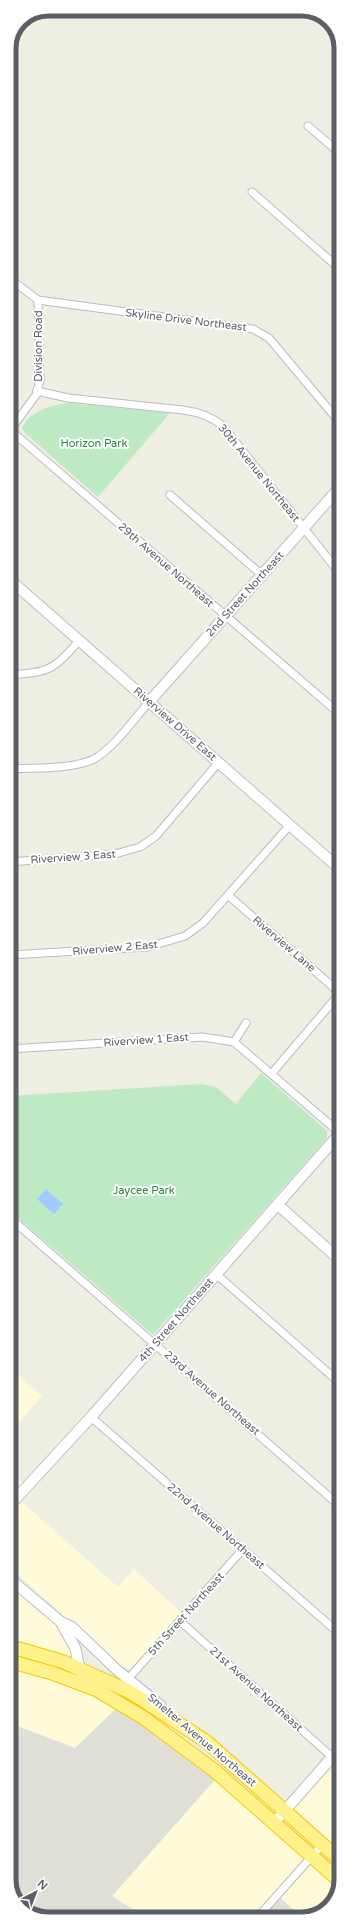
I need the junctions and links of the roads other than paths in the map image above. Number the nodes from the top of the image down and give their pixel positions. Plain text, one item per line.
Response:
1 (308, 126) dead end
2 (334, 148) edge
3 (252, 192) dead end
4 (334, 261) edge
5 (16, 283) edge
6 (38, 300) junction
7 (37, 391) junction
8 (334, 416) edge
9 (16, 423) edge
10 (16, 435) edge
11 (334, 494) edge
12 (170, 495) dead end
13 (304, 528) junction
14 (334, 566) edge
15 (262, 575) junction
16 (16, 585) edge
17 (225, 616) junction
18 (79, 641) junction
19 (16, 674) edge
20 (149, 702) junction
21 (334, 709) edge
22 (218, 762) junction
23 (16, 769) edge
24 (290, 825) junction
25 (16, 861) edge
26 (334, 864) edge
27 (229, 896) junction
28 (16, 955) edge
29 (334, 987) edge
30 (334, 999) edge
31 (246, 1023) dead end
32 (234, 1042) junction
33 (16, 1049) edge
34 (272, 1073) junction
35 (334, 1128) edge
36 (334, 1140) edge
37 (278, 1205) junction
38 (16, 1223) edge
39 (334, 1255) edge
40 (216, 1274) junction
41 (155, 1344) junction
42 (334, 1378) edge
43 (91, 1417) junction
44 (16, 1498) edge
45 (334, 1501) edge
46 (243, 1549) junction
47 (16, 1584) edge
48 (180, 1621) junction
49 (60, 1622) junction
50 (334, 1629) edge
51 (16, 1648) edge
52 (16, 1663) edge
53 (79, 1669) junction
54 (128, 1679) junction
55 (96, 1690) junction
56 (207, 1742) junction
57 (332, 1757) joint
58 (284, 1811) junction
59 (274, 1823) junction
60 (322, 1845) junction
61 (334, 1855) edge
62 (312, 1857) junction
63 (334, 1877) edge
64 (262, 1912) edge

1 - 2 street
3 - 4 street
5 - 6 street
6 - 7 street, Division Road
6 - 8 street, Skyline Drive Northeast
7 - 9 street, Division Road
7 - 13 street, 30th Avenue Northeast
10 - 17 street, 29th Avenue Northeast
11 - 13 street, 2nd Street Northeast
12 - 15 street
13 - 14 street, 30th Avenue Northeast
13 - 15 street, 2nd Street Northeast
15 - 17 street, 2nd Street Northeast
16 - 18 street, Riverview Drive East
17 - 20 street, 2nd Street Northeast
17 - 21 street, 29th Avenue Northeast
18 - 19 street
18 - 20 street, Riverview Drive East
20 - 22 street, Riverview Drive East
20 - 23 street
22 - 24 street, Riverview Drive East
22 - 25 street, Riverview 3 East
24 - 26 street, Riverview Drive East
24 - 27 street, Riverview 2 East
27 - 28 street, Riverview 2 East
27 - 29 street, Riverview Lane
30 - 34 street
31 - 32 street
32 - 33 street, Riverview 1 East
32 - 34 street
34 - 35 street
36 - 37 street, 4th Street Northeast
37 - 39 street
37 - 40 street, 4th Street Northeast
38 - 41 street, 23rd Avenue Northeast
40 - 41 street, 4th Street Northeast
40 - 42 street
41 - 43 street, 4th Street Northeast
41 - 45 street, 23rd Avenue Northeast
43 - 44 street, 4th Street Northeast
43 - 46 street, 22nd Avenue Northeast
46 - 48 street, 5th Street Northeast
46 - 50 street, 22nd Avenue Northeast
47 - 49 street, Smelter Avenue Northeast
48 - 54 street, 5th Street Northeast
48 - 57 street, 21st Avenue Northeast
49 - 53 street, Smelter Avenue Northeast
49 - 54 street, Smelter Avenue Northeast
51 - 53 highway
52 - 55 highway, Smelter Avenue Northeast
53 - 55 street, Smelter Avenue Northeast
53 - 56 highway
54 - 56 street, Smelter Avenue Northeast
55 - 59 highway, Smelter Avenue Northeast
56 - 58 highway, Smelter Avenue Northeast
57 - 58 street
58 - 59 street
58 - 60 highway, Smelter Avenue Northeast
59 - 62 highway, Smelter Avenue Northeast
60 - 61 highway, Smelter Avenue Northeast
60 - 62 street
62 - 63 highway, Smelter Avenue Northeast
62 - 64 street

